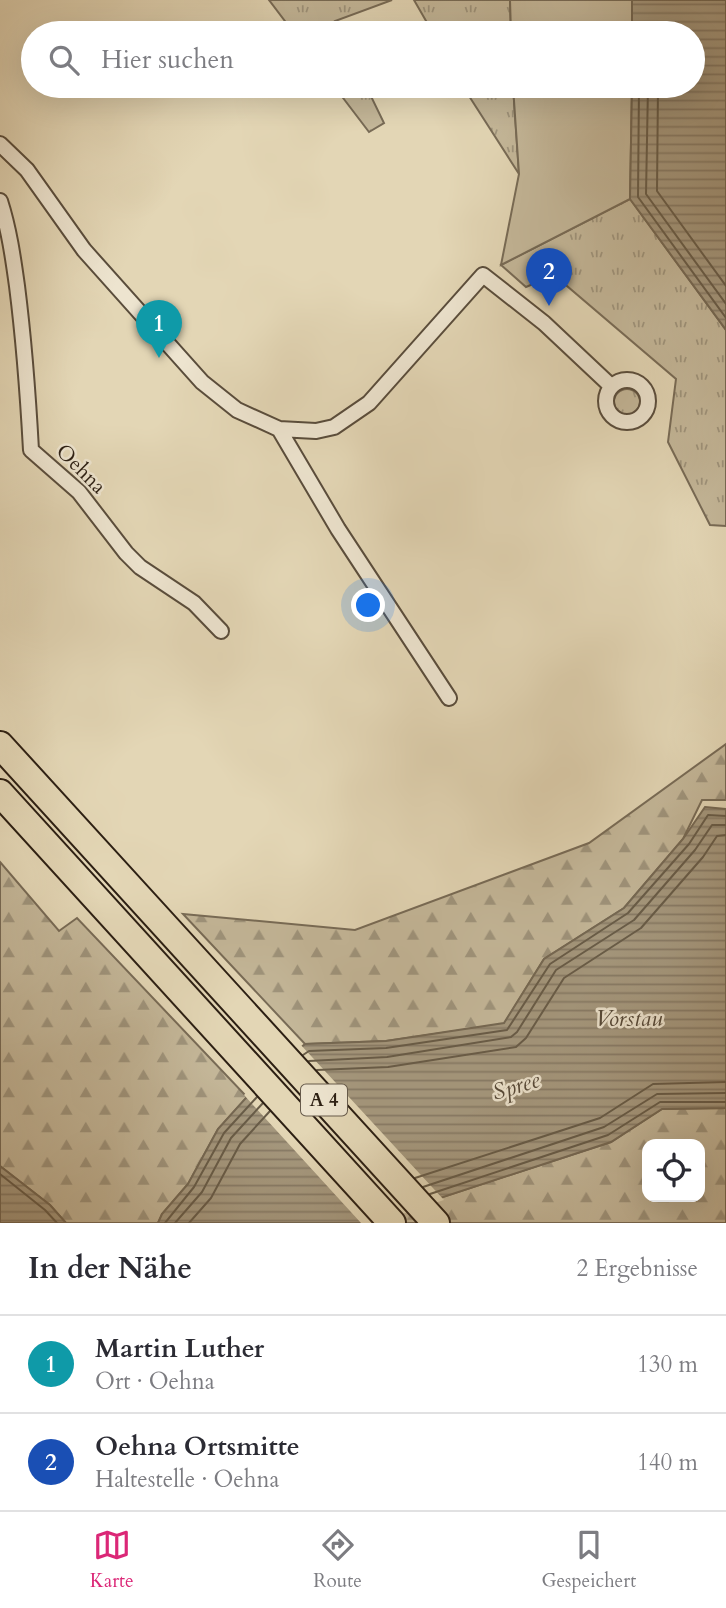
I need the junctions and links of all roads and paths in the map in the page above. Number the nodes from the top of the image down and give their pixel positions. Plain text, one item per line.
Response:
1 (0, 144) edge
2 (0, 201) edge
3 (611, 386) dead end
4 (279, 429) junction
5 (221, 631) dead end
6 (449, 698) dead end
7 (0, 745) edge
8 (0, 793) edge
9 (392, 1223) edge
10 (436, 1223) edge

1 - 4 street
2 - 5 street, Oehna
3 - 4 street
4 - 6 street
7 - 10 highway, A 4
8 - 9 highway, A 4

